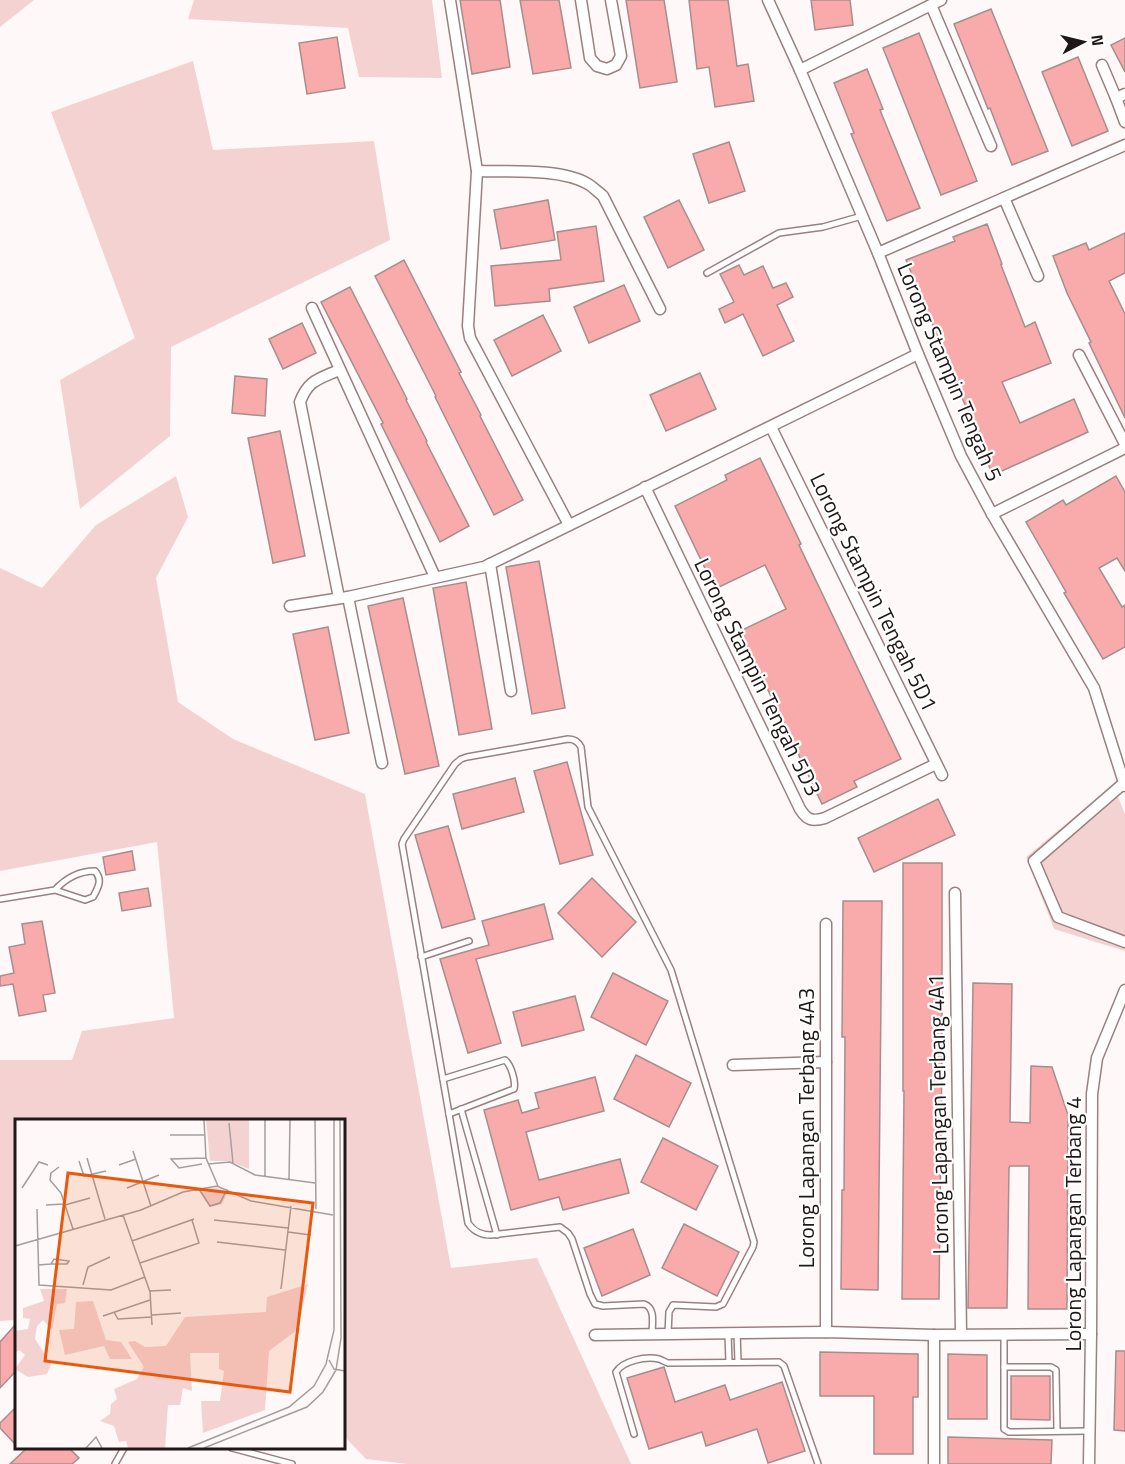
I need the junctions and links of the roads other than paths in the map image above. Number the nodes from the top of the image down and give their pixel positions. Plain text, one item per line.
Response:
1 (450, 0) edge
2 (581, 0) edge
3 (611, 0) edge
4 (768, 0) edge
5 (938, 1) edge
6 (1102, 65) dead end
7 (800, 70) junction
8 (1120, 96) edge
9 (1125, 122) edge
10 (1125, 145) edge
11 (991, 146) dead end
12 (477, 171) junction
13 (1004, 198) junction
14 (862, 216) junction
15 (878, 253) junction
16 (707, 273) dead end
17 (1038, 276) dead end
18 (312, 308) dead end
19 (660, 309) dead end
20 (918, 354) junction
21 (1079, 355) dead end
22 (339, 370) junction
23 (771, 427) junction
24 (1125, 446) edge
25 (645, 487) junction
26 (992, 514) junction
27 (569, 525) junction
28 (490, 564) junction
29 (435, 577) junction
30 (344, 598) junction
31 (290, 606) dead end
32 (511, 691) dead end
33 (382, 763) dead end
34 (936, 764) junction
35 (942, 775) dead end
36 (1125, 784) edge
37 (55, 890) junction
38 (955, 892) dead end
39 (0, 899) edge
40 (826, 924) dead end
41 (469, 941) dead end
42 (1125, 942) edge
43 (421, 957) junction
44 (1125, 990) edge
45 (826, 1062) junction
46 (732, 1065) dead end
47 (443, 1079) junction
48 (461, 1109) junction
49 (449, 1114) junction
50 (497, 1235) junction
51 (826, 1332) junction
52 (733, 1333) junction
53 (652, 1334) junction
54 (669, 1334) junction
55 (961, 1334) junction
56 (1004, 1334) junction
57 (1091, 1334) junction
58 (595, 1335) dead end
59 (934, 1335) junction
60 (729, 1362) junction
61 (738, 1362) junction
62 (1004, 1367) junction
63 (1057, 1431) junction
64 (1090, 1431) junction
65 (634, 1434) dead end
66 (123, 1449) edge
67 (236, 1449) edge
68 (115, 1464) edge
69 (292, 1464) edge
70 (818, 1464) edge
71 (934, 1464) edge
72 (1089, 1464) edge

1 - 12 street
2 - 3 street
4 - 7 street, Lorong Stampin Tengah 5
5 - 7 street
5 - 11 street
6 - 8 street
7 - 14 street, Lorong Stampin Tengah 5
8 - 9 street
10 - 13 street
12 - 19 street
12 - 27 street
13 - 15 street
13 - 17 street
14 - 15 street, Lorong Stampin Tengah 5
14 - 16 lane
15 - 20 street, Lorong Stampin Tengah 5
18 - 22 street
20 - 23 street
20 - 26 street, Lorong Stampin Tengah 5
21 - 24 street
22 - 29 street
22 - 30 street
23 - 25 street
23 - 34 street, Lorong Stampin Tengah 5D1
24 - 26 street
25 - 27 street
25 - 34 street, Lorong Stampin Tengah 5D3
26 - 36 street, Lorong Stampin Tengah 5
27 - 28 street
28 - 29 street
28 - 32 street
29 - 30 street
30 - 31 street
30 - 33 street
34 - 35 street, Lorong Stampin Tengah 5D1
36 - 42 street
37 - 37 lane
37 - 39 lane
38 - 55 street, Lorong Lapangan Terbang 4A1
40 - 45 street, Lorong Lapangan Terbang 4A3
41 - 43 lane
43 - 47 lane
43 - 54 lane
44 - 57 street, Lorong Lapangan Terbang 4
45 - 46 street
45 - 51 street, Lorong Lapangan Terbang 4A3
47 - 48 lane
47 - 49 lane
48 - 49 lane
48 - 50 lane
49 - 50 lane
50 - 53 lane
51 - 52 street
51 - 59 street
52 - 54 street
52 - 60 lane
52 - 61 lane
53 - 54 street
53 - 58 street
55 - 56 street
55 - 59 street
56 - 57 street
56 - 62 lane
57 - 64 street, Lorong Lapangan Terbang 4
59 - 71 street
60 - 61 lane
60 - 65 lane
61 - 70 lane
62 - 63 lane
62 - 63 lane
63 - 64 lane
64 - 72 street, Lorong Lapangan Terbang 4
66 - 68 lane
67 - 69 lane

